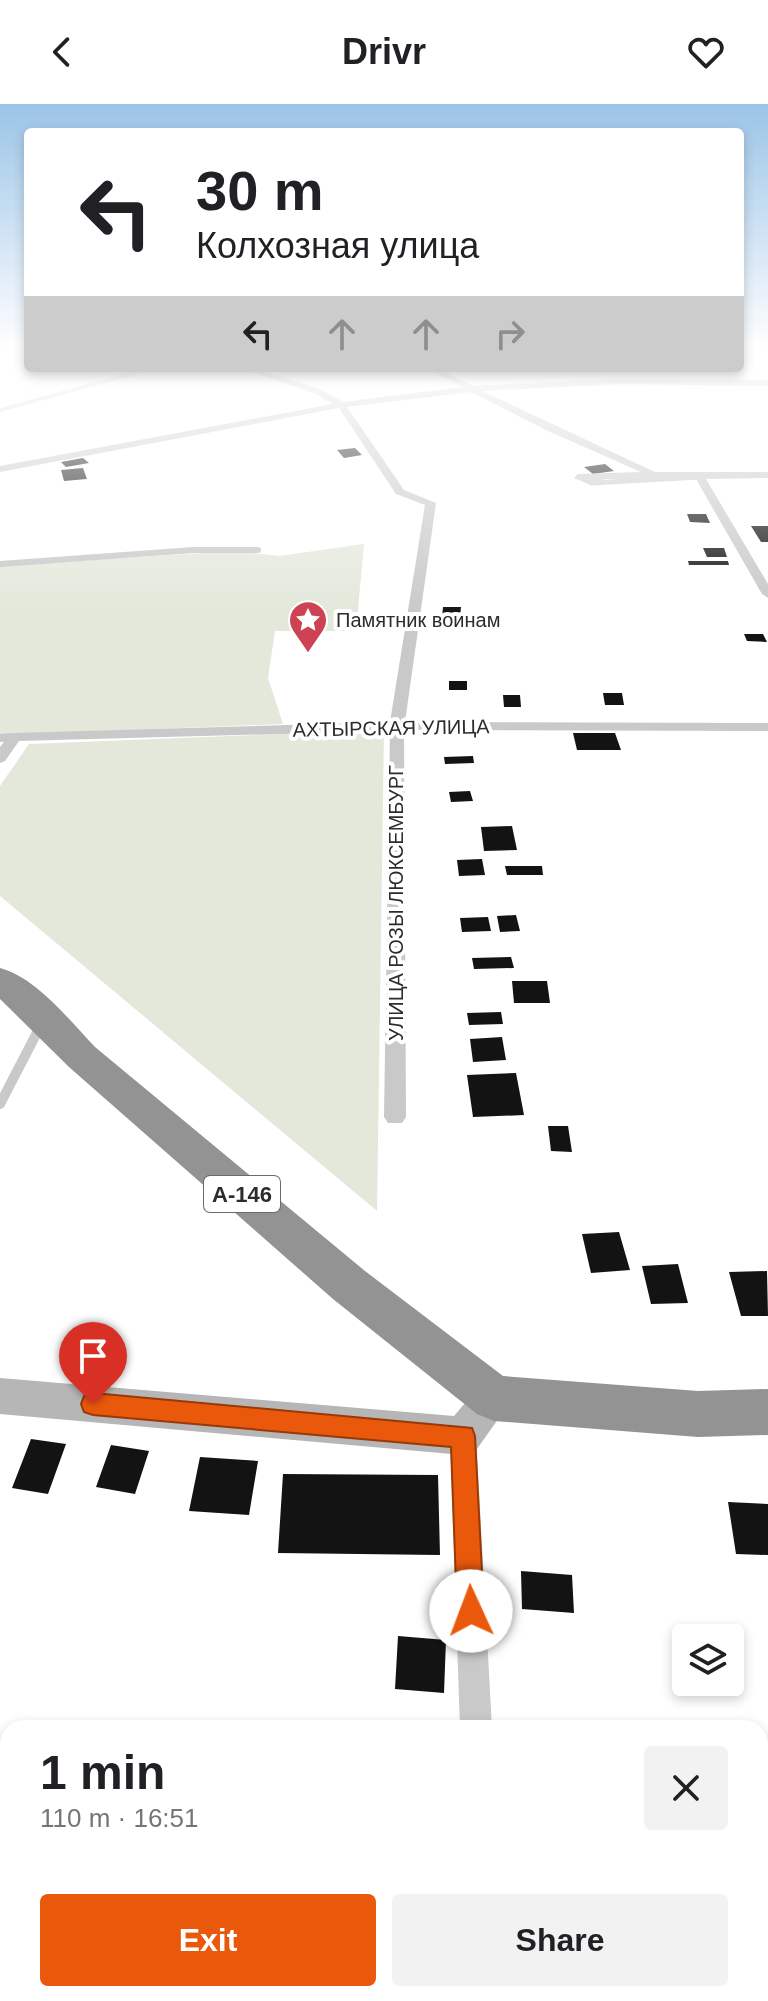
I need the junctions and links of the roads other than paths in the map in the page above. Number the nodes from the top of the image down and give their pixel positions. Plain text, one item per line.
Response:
1 (168, 438) edge
2 (363, 438) edge
3 (575, 438) edge
4 (0, 469) edge
5 (651, 473) junction
6 (768, 475) edge
7 (578, 477) joint
8 (700, 477) junction
9 (258, 550) dead end
10 (0, 564) edge
11 (768, 594) edge
12 (397, 726) junction
13 (768, 727) edge
14 (8, 737) edge
15 (0, 758) edge
16 (0, 980) edge
17 (45, 1018) junction
18 (0, 1104) edge
19 (395, 1117) dead end
20 (0, 1396) edge
21 (494, 1398) junction
22 (768, 1412) edge
23 (463, 1436) junction
24 (476, 1720) edge

1 - 4 street
2 - 12 street, УЛИЦА РОЗЫ ЛЮКСЕМБУРГ
3 - 5 street
5 - 7 street
5 - 8 street
6 - 8 street
7 - 8 lane
8 - 11 street
9 - 10 lane
12 - 13 street, АХТЫРСКАЯ УЛИЦА
12 - 14 street, АХТЫРСКАЯ УЛИЦА
12 - 19 street, УЛИЦА РОЗЫ ЛЮКСЕМБУРГ
14 - 15 street
16 - 17 highway, А-146
17 - 18 lane
17 - 21 highway, А-146
20 - 23 street
21 - 22 highway
21 - 23 street
23 - 24 street

